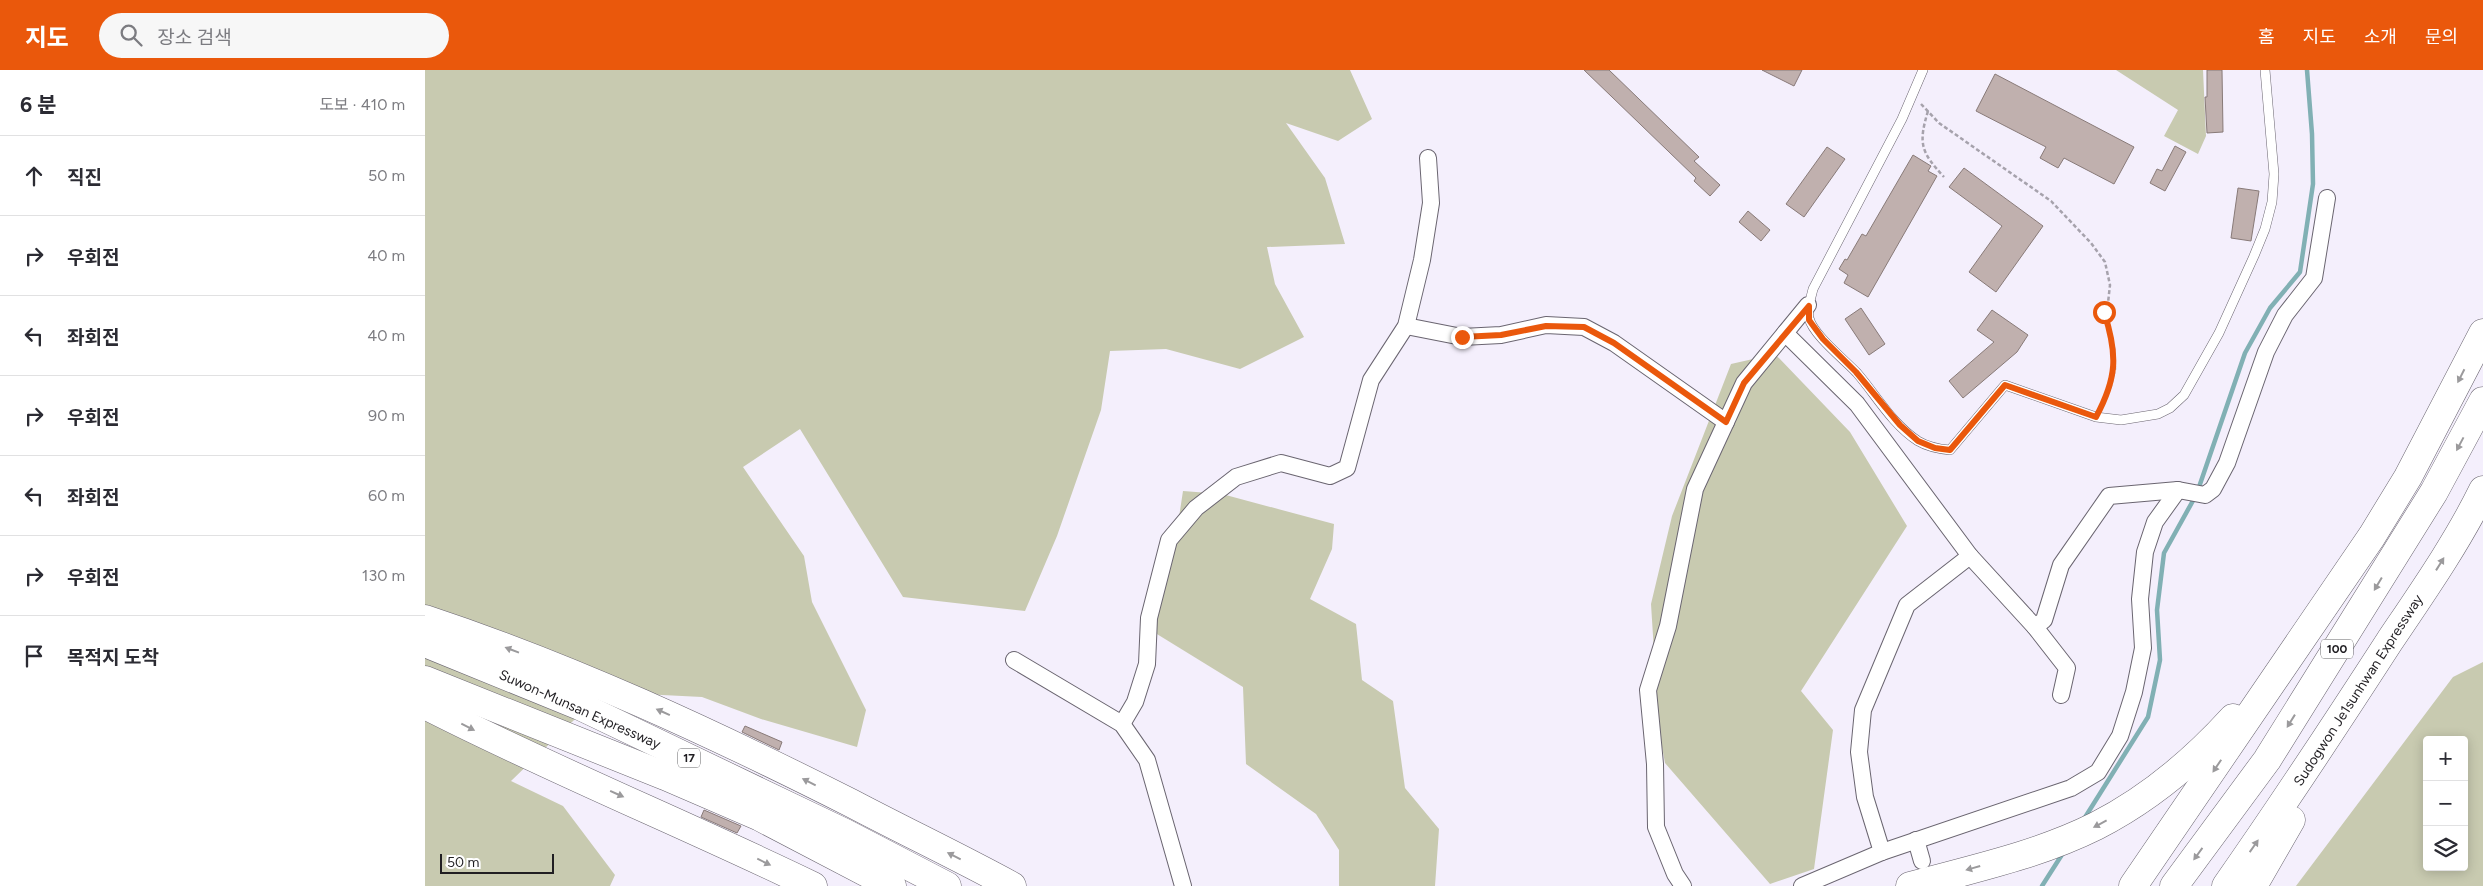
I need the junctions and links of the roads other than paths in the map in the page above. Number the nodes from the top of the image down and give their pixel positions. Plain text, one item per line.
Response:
1 (1923, 70) edge
2 (2265, 70) edge
3 (1428, 158) dead end
4 (2327, 198) dead end
5 (1809, 306) junction
6 (1406, 326) junction
7 (1785, 333) junction
8 (2483, 333) edge
9 (2483, 401) edge
10 (1726, 422) junction
11 (2181, 490) junction
12 (2483, 490) edge
13 (2372, 536) junction
14 (1970, 556) junction
15 (2422, 592) junction
16 (425, 619) edge
17 (2035, 627) junction
18 (425, 643) edge
19 (1013, 660) dead end
20 (425, 680) edge
21 (2061, 695) dead end
22 (425, 705) edge
23 (1122, 724) junction
24 (1916, 840) junction
25 (1882, 852) junction
26 (1922, 861) dead end
27 (813, 886) edge
28 (892, 886) edge
29 (947, 886) edge
30 (1012, 886) edge
31 (1183, 886) edge
32 (1683, 886) edge
33 (1802, 886) edge
34 (1910, 886) edge
35 (2133, 886) edge
36 (2174, 886) edge
37 (2226, 886) edge
38 (2253, 886) edge

1 - 5 lane
2 - 5 lane
3 - 6 street
4 - 11 street
5 - 7 street
6 - 10 street
6 - 23 street
7 - 10 street
7 - 14 street
8 -> 13 highway
9 -> 36 highway, 100
10 - 32 street
11 - 17 street
11 - 24 street
15 -> 12 highway, Sudogwon Je1sunhwan Expressway
13 -> 34 highway
13 -> 35 highway
14 - 17 street
14 - 25 street
37 -> 15 highway, Sudogwon Je1sunhwan Expressway
15 - 38 highway
30 -> 16 highway
17 - 21 street
18 - 29 highway, Suwon-Munsan Expressway / 17
19 - 23 street
20 - 28 highway, Suwon-Munsan Expressway / 17
22 -> 27 highway
23 - 31 street
24 - 25 street
24 - 26 street
25 - 33 street

